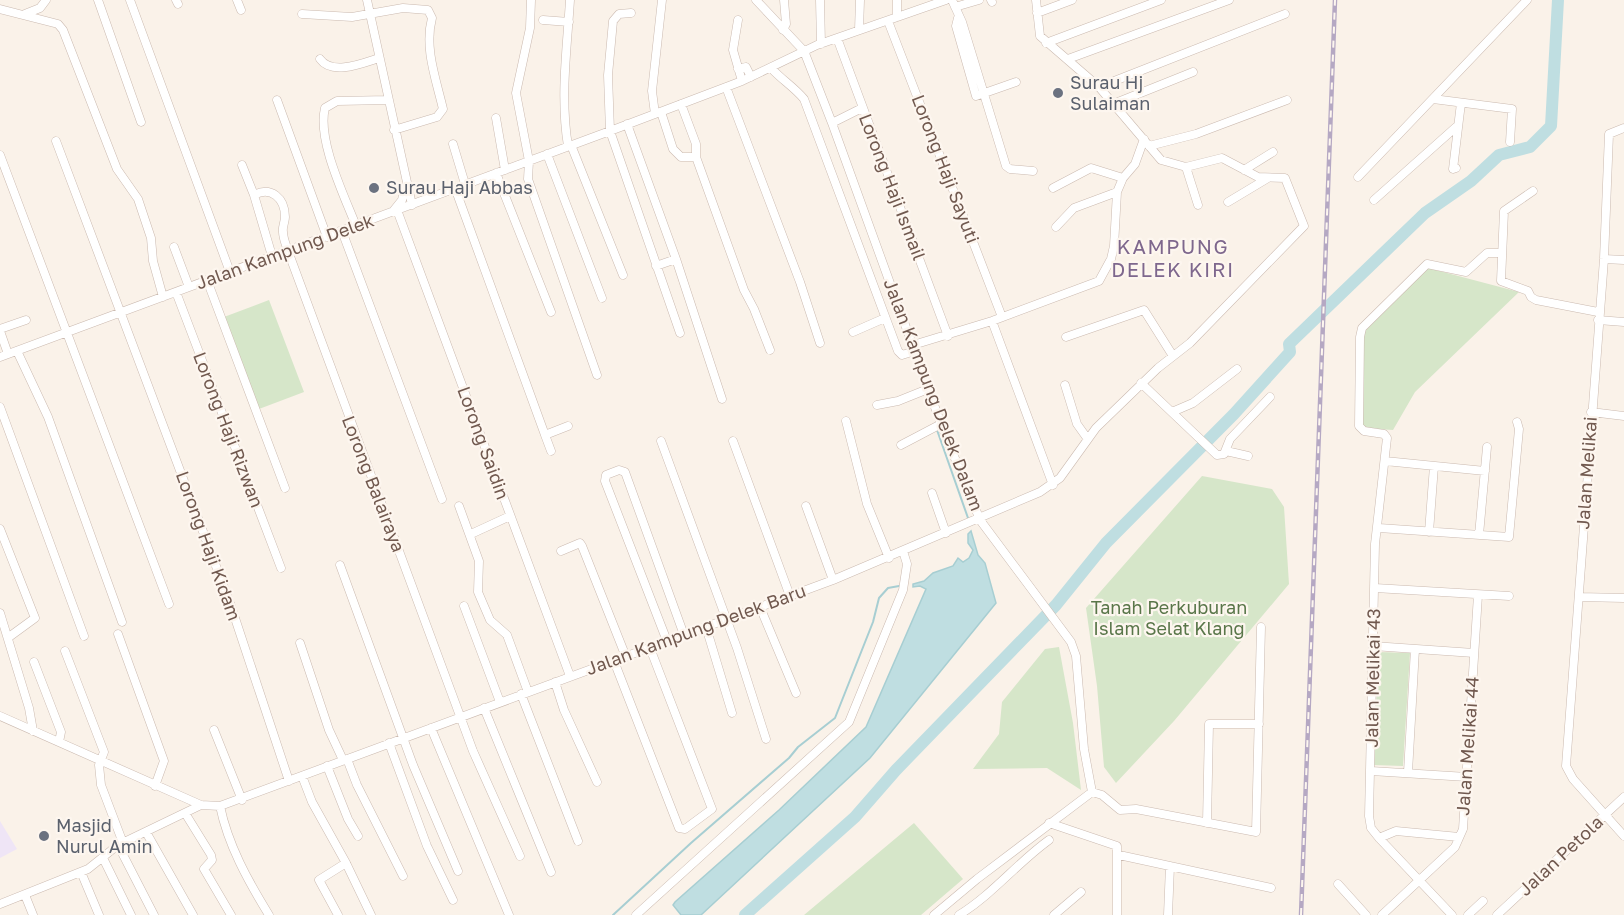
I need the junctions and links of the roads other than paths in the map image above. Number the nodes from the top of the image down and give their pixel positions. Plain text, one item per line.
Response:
1 (46, 0) edge
2 (98, 0) edge
3 (130, 0) edge
4 (237, 0) edge
5 (367, 0) edge
6 (531, 0) edge
7 (570, 0) edge
8 (662, 0) edge
9 (756, 0) edge
10 (784, 0) edge
11 (820, 0) edge
12 (860, 0) edge
13 (897, 0) edge
14 (979, 0) edge
15 (1035, 0) edge
16 (1072, 0) edge
17 (1161, 0) edge
18 (1229, 0) edge
19 (1527, 0) edge
20 (943, 1) edge
21 (953, 3) edge
22 (0, 9) edge
23 (241, 10) dead end
24 (631, 13) dead end
25 (1037, 13) junction
26 (25, 14) junction
27 (302, 14) dead end
28 (370, 14) junction
29 (1285, 14) dead end
30 (897, 17) junction
31 (543, 20) dead end
32 (738, 20) dead end
33 (888, 21) junction
34 (569, 22) junction
35 (783, 30) junction
36 (859, 30) junction
37 (837, 38) junction
38 (1047, 43) junction
39 (821, 44) junction
40 (804, 51) junction
41 (379, 58) junction
42 (320, 59) dead end
43 (1068, 59) junction
44 (771, 68) junction
45 (738, 69) junction
46 (1193, 72) dead end
47 (751, 77) junction
48 (742, 81) junction
49 (1016, 82) dead end
50 (726, 87) junction
51 (1099, 87) junction
52 (980, 95) junction
53 (1434, 99) junction
54 (277, 100) dead end
55 (388, 100) junction
56 (1287, 100) dead end
57 (1461, 103) junction
58 (681, 104) junction
59 (1113, 104) junction
60 (862, 108) junction
61 (658, 112) junction
62 (496, 118) dead end
63 (141, 122) dead end
64 (832, 123) junction
65 (627, 124) junction
66 (1456, 127) junction
67 (1624, 128) edge
68 (394, 130) junction
69 (610, 131) junction
70 (1144, 138) junction
71 (56, 141) dead end
72 (1510, 142) dead end
73 (453, 144) dead end
74 (569, 145) junction
75 (1149, 146) junction
76 (1273, 152) dead end
77 (547, 154) junction
78 (0, 155) edge
79 (696, 157) junction
80 (529, 161) junction
81 (242, 165) dead end
82 (1185, 167) junction
83 (1456, 168) dead end
84 (505, 170) junction
85 (1244, 170) junction
86 (1033, 171) dead end
87 (496, 173) junction
88 (1358, 177) dead end
89 (1123, 178) junction
90 (1268, 178) junction
91 (465, 184) junction
92 (406, 185) junction
93 (455, 188) junction
94 (1053, 188) dead end
95 (1533, 191) dead end
96 (1117, 192) junction
97 (254, 195) junction
98 (1374, 200) dead end
99 (1228, 202) dead end
100 (412, 205) junction
101 (1198, 205) dead end
102 (395, 211) junction
103 (356, 226) junction
104 (1056, 226) dead end
105 (342, 231) junction
106 (327, 237) junction
107 (174, 247) dead end
108 (288, 250) junction
109 (1502, 253) junction
110 (272, 256) junction
111 (676, 258) junction
112 (1604, 259) junction
113 (1624, 261) edge
114 (656, 266) junction
115 (230, 272) junction
116 (622, 275) dead end
117 (207, 280) junction
118 (189, 287) junction
119 (176, 292) junction
120 (163, 297) junction
121 (602, 298) dead end
122 (551, 312) dead end
123 (120, 313) junction
124 (1598, 316) junction
125 (1002, 317) junction
126 (885, 318) junction
127 (26, 320) dead end
128 (992, 321) junction
129 (1624, 322) edge
130 (0, 330) edge
131 (853, 332) dead end
132 (66, 333) junction
133 (680, 333) dead end
134 (948, 336) junction
135 (1066, 337) dead end
136 (820, 343) dead end
137 (770, 350) dead end
138 (912, 351) junction
139 (8, 354) edge
140 (1173, 356) junction
141 (1237, 369) dead end
142 (597, 375) dead end
143 (1141, 383) junction
144 (1065, 385) dead end
145 (928, 388) junction
146 (1270, 398) dead end
147 (722, 399) dead end
148 (877, 405) dead end
149 (0, 407) edge
150 (1172, 412) junction
151 (1591, 412) junction
152 (1624, 416) edge
153 (846, 422) dead end
154 (1517, 422) dead end
155 (568, 426) dead end
156 (934, 427) junction
157 (545, 435) junction
158 (1087, 438) junction
159 (661, 441) dead end
160 (733, 441) dead end
161 (901, 445) dead end
162 (1487, 447) dead end
163 (551, 450) dead end
164 (1226, 451) junction
165 (1248, 456) dead end
166 (1385, 462) junction
167 (1434, 466) junction
168 (1485, 471) junction
169 (1053, 485) junction
170 (285, 488) dead end
171 (932, 493) dead end
172 (442, 499) dead end
173 (459, 506) dead end
174 (806, 506) dead end
175 (510, 516) junction
176 (980, 520) junction
177 (1378, 528) junction
178 (0, 529) edge
179 (1429, 531) junction
180 (946, 533) junction
181 (471, 534) junction
182 (1479, 535) junction
183 (561, 551) dead end
184 (903, 551) junction
185 (888, 558) junction
186 (340, 565) dead end
187 (281, 568) dead end
188 (833, 580) junction
189 (1375, 588) junction
190 (1479, 595) junction
191 (790, 596) junction
192 (1509, 596) dead end
193 (1579, 597) junction
194 (1624, 598) edge
195 (169, 604) dead end
196 (464, 606) dead end
197 (760, 608) junction
198 (0, 613) edge
199 (726, 619) junction
200 (122, 622) dead end
201 (706, 627) junction
202 (1261, 627) dead end
203 (118, 634) dead end
204 (684, 635) junction
205 (84, 636) dead end
206 (9, 637) junction
207 (667, 641) junction
208 (300, 643) dead end
209 (1373, 646) junction
210 (650, 648) junction
211 (1415, 649) junction
212 (65, 651) dead end
213 (1474, 653) junction
214 (626, 657) junction
215 (614, 660) junction
216 (34, 662) dead end
217 (570, 676) junction
218 (555, 682) junction
219 (524, 693) junction
220 (796, 693) dead end
221 (500, 702) junction
222 (483, 708) junction
223 (732, 713) dead end
224 (0, 716) edge
225 (460, 717) junction
226 (1259, 724) junction
227 (431, 728) junction
228 (214, 730) dead end
229 (33, 731) junction
230 (403, 738) junction
231 (766, 739) dead end
232 (59, 742) junction
233 (389, 743) junction
234 (345, 759) junction
235 (101, 761) junction
236 (327, 766) junction
237 (1371, 771) junction
238 (1408, 772) junction
239 (302, 776) junction
240 (1467, 777) junction
241 (289, 781) junction
242 (597, 782) dead end
243 (155, 786) junction
244 (1092, 792) junction
245 (1624, 797) edge
246 (242, 800) junction
247 (201, 806) junction
248 (220, 806) junction
249 (185, 813) junction
250 (1606, 814) junction
251 (1049, 823) junction
252 (1207, 823) junction
253 (146, 832) junction
254 (358, 836) dead end
255 (1624, 836) edge
256 (1459, 837) junction
257 (1379, 838) junction
258 (1049, 840) dead end
259 (578, 841) dead end
260 (120, 844) junction
261 (1119, 855) junction
262 (520, 856) dead end
263 (103, 858) junction
264 (346, 862) junction
265 (1170, 866) junction
266 (459, 871) dead end
267 (81, 872) junction
268 (551, 872) dead end
269 (404, 876) dead end
270 (1419, 880) junction
271 (1338, 884) dead end
272 (1271, 888) dead end
273 (1081, 892) dead end
274 (24, 895) junction
275 (453, 900) dead end
276 (1484, 901) dead end
277 (0, 904) edge
278 (33, 915) edge
279 (99, 915) edge
280 (131, 915) edge
281 (154, 915) edge
282 (193, 915) edge
283 (231, 915) edge
284 (269, 915) edge
285 (338, 915) edge
286 (370, 915) edge
287 (509, 915) edge
288 (636, 915) edge
289 (935, 915) edge
290 (959, 915) edge
291 (1054, 915) edge
292 (1117, 915) edge
293 (1168, 915) edge
294 (1366, 915) edge
295 (1382, 915) edge
296 (1452, 915) edge
297 (1468, 915) edge
298 (1497, 915) edge

1 - 26 street
2 - 63 street
3 - 115 street
4 - 23 street
5 - 28 street
6 - 80 street
7 - 34 street
8 - 61 street
9 - 35 street, Jalan Kampung Delek Dalam
10 - 35 street
11 - 39 street
12 - 36 street
13 - 30 street
14 - 21 street
15 - 25 street
16 - 25 street
17 - 38 street
18 - 43 street
19 - 53 street
20 - 30 street, Jalan Kampung Delek
21 - 52 street
22 - 26 street
24 - 69 street
25 - 38 street
26 - 120 street
27 - 28 street
28 - 41 street
28 - 68 street
29 - 51 street
30 - 33 street, Jalan Kampung Delek
31 - 34 street
32 - 45 street
33 - 36 street, Jalan Kampung Delek
33 - 125 street, Lorong Haji Sayuti
34 - 74 street
35 - 40 street, Jalan Kampung Delek Dalam
36 - 37 street, Jalan Kampung Delek
37 - 39 street, Jalan Kampung Delek
37 - 60 street, Lorong Haji Ismail
38 - 43 street
39 - 40 street, Jalan Kampung Delek
40 - 44 street, Jalan Kampung Delek
40 - 64 street, Jalan Kampung Delek Dalam
41 - 42 street
41 - 55 street
43 - 51 street
44 - 47 street, Jalan Kampung Delek
44 - 126 street
45 - 47 street
45 - 48 street
46 - 59 street
47 - 48 street, Jalan Kampung Delek
48 - 50 street, Jalan Kampung Delek
49 - 52 street
50 - 58 street, Jalan Kampung Delek
50 - 136 street
51 - 59 street
52 - 86 street
53 - 57 street
53 - 88 street
54 - 106 street
55 - 68 street
55 - 103 street
56 - 75 street
57 - 66 street
57 - 72 street
58 - 61 street, Jalan Kampung Delek
58 - 79 street
59 - 70 street
60 - 64 street
60 - 134 street, Lorong Haji Ismail
61 - 65 street, Jalan Kampung Delek
61 - 79 street
62 - 84 street
64 - 138 street, Jalan Kampung Delek Dalam
65 - 69 street, Jalan Kampung Delek
65 - 111 street
66 - 83 street
66 - 98 street
67 - 112 street, Jalan Melikai
68 - 92 street
69 - 74 street, Jalan Kampung Delek
69 - 114 street
70 - 75 street
70 - 89 street
71 - 123 street, Lorong Haji Kidam
73 - 91 street
74 - 77 street, Jalan Kampung Delek
74 - 116 street
75 - 82 street
76 - 85 street
77 - 80 street, Jalan Kampung Delek
77 - 121 street
78 - 132 street
79 - 137 street
80 - 84 street, Jalan Kampung Delek
80 - 142 street
81 - 97 street
82 - 85 street
82 - 101 street
84 - 87 street, Jalan Kampung Delek
85 - 90 street
87 - 91 street, Jalan Kampung Delek
87 - 122 street
89 - 94 street
89 - 96 street
90 - 99 street
90 - 140 street, Jalan Kampung Delek Baru
91 - 93 street, Jalan Kampung Delek
92 - 100 street
92 - 102 street
93 - 100 street, Jalan Kampung Delek
93 - 157 street
95 - 109 street
96 - 104 street
96 - 125 street
97 - 108 street, Lorong Balairaya
97 - 110 street
100 - 102 street, Jalan Kampung Delek
102 - 103 street, Jalan Kampung Delek
102 - 175 street, Lorong Saidin
103 - 105 street, Jalan Kampung Delek
105 - 106 street, Jalan Kampung Delek
105 - 172 street
106 - 108 street, Jalan Kampung Delek
107 - 118 street
108 - 110 street, Jalan Kampung Delek
108 - 225 street, Lorong Balairaya
109 - 124 street
109 - 166 street, Jalan Melikai 43
110 - 115 street, Jalan Kampung Delek
111 - 114 street
111 - 147 street
112 - 113 street
112 - 124 street, Jalan Melikai
114 - 133 street
115 - 117 street, Jalan Kampung Delek
117 - 118 street, Jalan Kampung Delek
117 - 170 street
118 - 119 street, Jalan Kampung Delek
119 - 120 street, Jalan Kampung Delek
119 - 187 street, Lorong Haji Rizwan
120 - 123 street, Jalan Kampung Delek
123 - 132 street, Jalan Kampung Delek
123 - 241 street, Lorong Haji Kidam
124 - 129 street
124 - 151 street, Jalan Melikai
125 - 128 street
126 - 131 street
126 - 138 street
127 - 130 street
128 - 134 street
128 - 169 street
130 - 139 street
132 - 139 street, Jalan Kampung Delek
132 - 195 street
134 - 138 street
135 - 140 street
138 - 145 street, Jalan Kampung Delek Dalam
139 - 200 street
140 - 143 street, Jalan Kampung Delek Baru
141 - 150 street
143 - 150 street
143 - 158 street, Jalan Kampung Delek Baru
144 - 158 street
145 - 148 street
145 - 156 street, Jalan Kampung Delek Dalam
146 - 164 street
149 - 205 street
150 - 164 street
151 - 152 street
151 - 193 street, Jalan Melikai
153 - 185 street
154 - 182 street
155 - 157 street
156 - 161 street
156 - 176 street, Jalan Kampung Delek Dalam
157 - 163 street
158 - 169 street, Jalan Kampung Delek Baru
159 - 199 street
160 - 191 street
162 - 168 street
164 - 165 street
166 - 167 street
166 - 177 street, Jalan Melikai 43
167 - 168 street
167 - 179 street
168 - 182 street
169 - 176 street, Jalan Kampung Delek Baru
171 - 180 street
173 - 181 street
174 - 188 street
175 - 181 street
175 - 217 street, Lorong Saidin
176 - 180 street, Jalan Kampung Delek Baru
176 - 244 street, Jalan Kampung Delek Dalam
177 - 179 street
177 - 189 street, Jalan Melikai 43
178 - 206 street
179 - 182 street
180 - 184 street, Jalan Kampung Delek Baru
181 - 219 street
183 - 214 street
184 - 185 street, Jalan Kampung Delek Baru
184 - 288 street
185 - 188 street, Jalan Kampung Delek Baru
186 - 230 street
188 - 191 street, Jalan Kampung Delek Baru
189 - 190 street
189 - 209 street, Jalan Melikai 43
190 - 192 street
190 - 213 street, Jalan Melikai 44
191 - 197 street, Jalan Kampung Delek Baru
193 - 194 street
193 - 250 street, Jalan Melikai
196 - 221 street
197 - 199 street, Jalan Kampung Delek Baru
197 - 220 street
198 - 206 street
199 - 201 street, Jalan Kampung Delek Baru
199 - 231 street
201 - 204 street, Jalan Kampung Delek Baru
201 - 223 street
202 - 226 street
203 - 243 street
204 - 207 street, Jalan Kampung Delek Baru
204 - 207 street
206 - 229 street
207 - 210 street, Jalan Kampung Delek Baru
208 - 234 street
209 - 211 street
209 - 237 street, Jalan Melikai 43
210 - 214 street, Jalan Kampung Delek Baru
210 - 215 street
211 - 213 street
211 - 238 street
212 - 235 street
213 - 240 street, Jalan Melikai 44
214 - 215 street, Jalan Kampung Delek Baru
215 - 217 street, Jalan Kampung Delek Baru
216 - 232 street
217 - 218 street, Jalan Kampung Delek Baru
218 - 219 street, Jalan Kampung Delek Baru
218 - 242 street
219 - 221 street, Jalan Kampung Delek Baru
219 - 259 street
221 - 222 street, Jalan Kampung Delek Baru
222 - 225 street, Jalan Kampung Delek Baru
222 - 268 street
224 - 229 street, Jalan Kampung Delek Baru
225 - 227 street, Jalan Kampung Delek Baru
225 - 262 street, Lorong Balairaya
226 - 252 street
226 - 252 street
227 - 230 street, Jalan Kampung Delek Baru
227 - 287 street
228 - 246 street
229 - 232 street, Jalan Kampung Delek Baru
230 - 233 street, Jalan Kampung Delek Baru
230 - 266 street
232 - 235 street, Jalan Kampung Delek Baru
233 - 234 street, Jalan Kampung Delek Baru
233 - 275 street
234 - 236 street, Jalan Kampung Delek Baru
234 - 269 street
235 - 243 street, Jalan Kampung Delek Baru
235 - 260 street
236 - 239 street, Jalan Kampung Delek Baru
236 - 254 street
237 - 238 street
237 - 257 street, Jalan Melikai 43
238 - 240 street
239 - 241 street, Jalan Kampung Delek Baru
239 - 264 street
240 - 256 street, Jalan Melikai 44
241 - 246 street, Jalan Kampung Delek Baru
243 - 247 street, Jalan Kampung Delek Baru
244 - 251 street
244 - 252 street
245 - 250 street, Jalan Petola
246 - 248 street, Jalan Kampung Delek Baru
247 - 248 street, Jalan Kampung Delek Baru
247 - 249 street
248 - 284 street
249 - 253 street
249 - 283 street
250 - 255 street, Jalan Melikai
250 - 298 street, Jalan Petola
251 - 261 street
251 - 289 street
253 - 260 street
253 - 282 street
256 - 257 street
256 - 270 street, Jalan Melikai 44
257 - 270 street, Jalan Melikai 43
258 - 290 street
260 - 263 street
260 - 281 street
261 - 265 street
261 - 292 street
263 - 267 street
263 - 280 street
264 - 285 street
264 - 286 street
265 - 272 street
265 - 293 street
267 - 274 street
267 - 279 street
270 - 295 street, Jalan Melikai 44
270 - 296 street, Jalan Melikai 43
271 - 294 street
273 - 291 street
274 - 277 street
274 - 278 street
276 - 297 street

